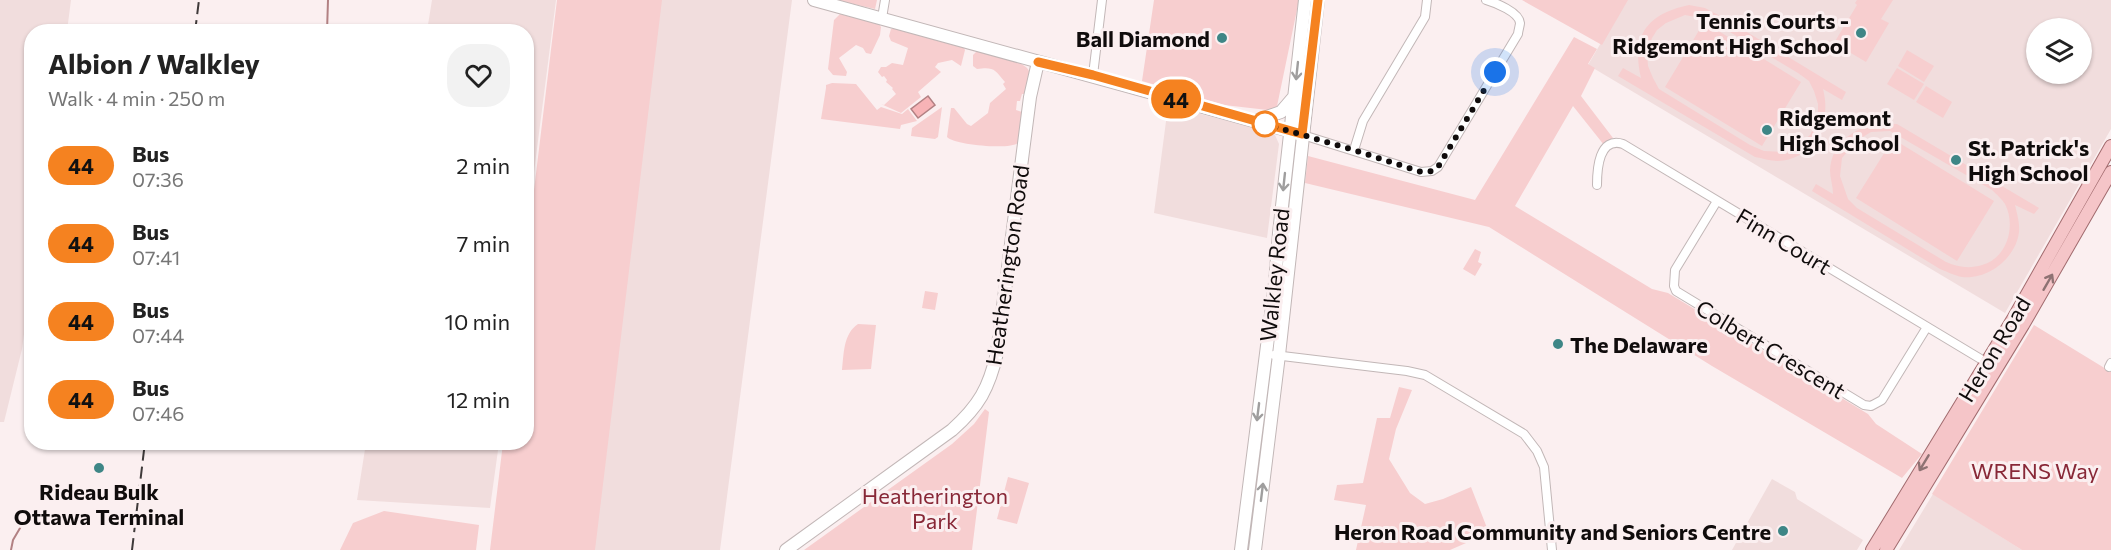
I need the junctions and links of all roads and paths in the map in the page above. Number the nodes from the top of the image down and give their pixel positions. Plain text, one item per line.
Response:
1 (814, 0) edge
2 (885, 0) edge
3 (1102, 0) edge
4 (1305, 0) edge
5 (1318, 0) edge
6 (1427, 0) edge
7 (1486, 0) edge
8 (882, 18) junction
9 (1038, 62) junction
10 (1093, 75) junction
11 (1294, 97) junction
12 (1254, 121) junction
13 (1296, 133) junction
14 (2111, 146) edge
15 (1354, 150) junction
16 (2111, 172) edge
17 (1597, 185) dead end
18 (1717, 201) junction
19 (1926, 327) junction
20 (1266, 354) junction
21 (1279, 355) junction
22 (1991, 365) junction
23 (786, 550) edge
24 (1241, 550) edge
25 (1255, 550) edge
26 (1552, 550) edge
27 (1872, 550) edge
28 (1886, 550) edge

1 - 8 main road
2 - 8 street
3 - 10 street
4 -> 11 main road, Walkley Road
5 - 13 main road, Walkley Road
6 - 15 street
7 - 15 street
8 - 9 main road
9 - 10 main road
9 - 23 main road, Heatherington Road
10 - 12 main road
11 - 12 main road
11 - 13 main road, Walkley Road
12 - 13 main road
13 - 15 street
13 -> 20 main road, Walkley Road
13 - 21 main road, Walkley Road
14 - 22 main road, Heron Road
22 -> 16 main road, Heron Road
17 - 18 street, Finn Court
18 - 19 street, Finn Court
18 - 19 street, Colbert Crescent
19 - 22 street, Finn Court
20 - 21 street
20 -> 24 main road, Walkley Road
25 -> 21 main road, Walkley Road
21 - 26 street
22 -> 27 main road, Heron Road
22 - 28 main road, Heron Road

